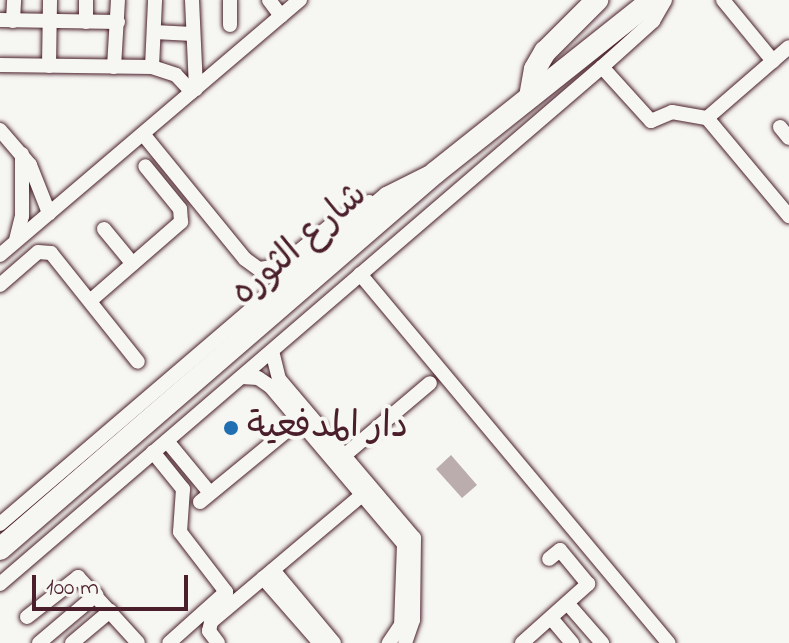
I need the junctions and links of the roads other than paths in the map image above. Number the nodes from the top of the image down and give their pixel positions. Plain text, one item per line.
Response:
1 (14, 0) edge
2 (50, 0) edge
3 (86, 0) edge
4 (118, 0) edge
5 (155, 0) edge
6 (192, 0) edge
7 (230, 0) edge
8 (269, 0) edge
9 (300, 0) edge
10 (597, 0) edge
11 (652, 0) edge
12 (665, 0) edge
13 (723, 0) edge
14 (281, 16) junction
15 (7, 20) edge
16 (50, 21) junction
17 (86, 22) junction
18 (118, 22) junction
19 (230, 25) dead end
20 (154, 32) junction
21 (193, 34) junction
22 (789, 48) edge
23 (773, 61) junction
24 (0, 65) edge
25 (49, 66) junction
26 (114, 67) junction
27 (152, 67) junction
28 (602, 67) junction
29 (194, 90) junction
30 (530, 97) junction
31 (707, 118) junction
32 (0, 131) edge
33 (143, 134) junction
34 (22, 154) junction
35 (145, 166) dead end
36 (436, 172) junction
37 (382, 197) junction
38 (787, 209) edge
39 (49, 213) junction
40 (104, 229) dead end
41 (15, 242) junction
42 (0, 255) edge
43 (133, 264) junction
44 (357, 277) junction
45 (0, 285) edge
46 (90, 301) junction
47 (273, 350) junction
48 (138, 362) dead end
49 (242, 377) junction
50 (271, 379) junction
51 (430, 383) dead end
52 (304, 416) junction
53 (167, 441) junction
54 (153, 452) junction
55 (340, 459) junction
56 (367, 491) junction
57 (0, 524) edge
58 (0, 549) edge
59 (549, 559) dead end
60 (268, 574) junction
61 (0, 584) edge
62 (96, 595) junction
63 (568, 604) junction
64 (110, 611) junction
65 (27, 617) dead end
66 (551, 618) junction
67 (540, 638) edge
68 (401, 641) edge
69 (39, 643) edge
70 (72, 643) edge
71 (138, 643) edge
72 (169, 643) edge
73 (218, 643) edge
74 (320, 643) edge
75 (334, 643) edge
76 (522, 643) edge
77 (572, 643) edge
78 (602, 643) edge
79 (668, 643) edge

1 - 15 street
2 - 16 street
3 - 17 street
4 - 18 street
5 - 20 street
6 - 21 street
7 - 19 street
8 - 14 street
9 - 14 street
10 - 30 highway
11 - 30 highway, شارع الثوره
12 - 28 street
13 - 23 street
14 - 29 street
15 - 16 street
16 - 17 street
16 - 25 street
17 - 18 street
18 - 26 street
20 - 21 street
20 - 27 street
21 - 29 street
22 - 23 street
23 - 31 street
24 - 25 street
25 - 26 street
26 - 27 street
27 - 29 street
28 - 31 street
28 - 44 street
29 - 33 street
30 - 36 highway, شارع الثوره
31 - 38 street
32 - 34 street
33 - 37 street
33 - 39 street
34 - 39 street
34 - 41 street
35 - 43 street
36 - 37 street
36 - 58 highway, شارع الثوره
37 - 57 street
39 - 41 street
40 - 43 street
41 - 42 street
43 - 46 street
44 - 47 street
44 - 79 street
45 - 46 street
46 - 48 street
47 - 49 street
47 - 50 street
49 - 50 street
49 - 53 street
50 - 52 street
51 - 55 street
52 - 53 street
52 - 55 street
53 - 54 street
54 - 61 street
54 - 72 street
55 - 56 street
56 - 60 street
56 - 68 street
59 - 63 street
60 - 73 street
60 - 74 street
60 - 75 street
62 - 64 street
62 - 65 street
62 - 69 street
63 - 66 street
63 - 78 street
64 - 70 street
64 - 71 street
66 - 67 street
66 - 77 street
67 - 76 street

